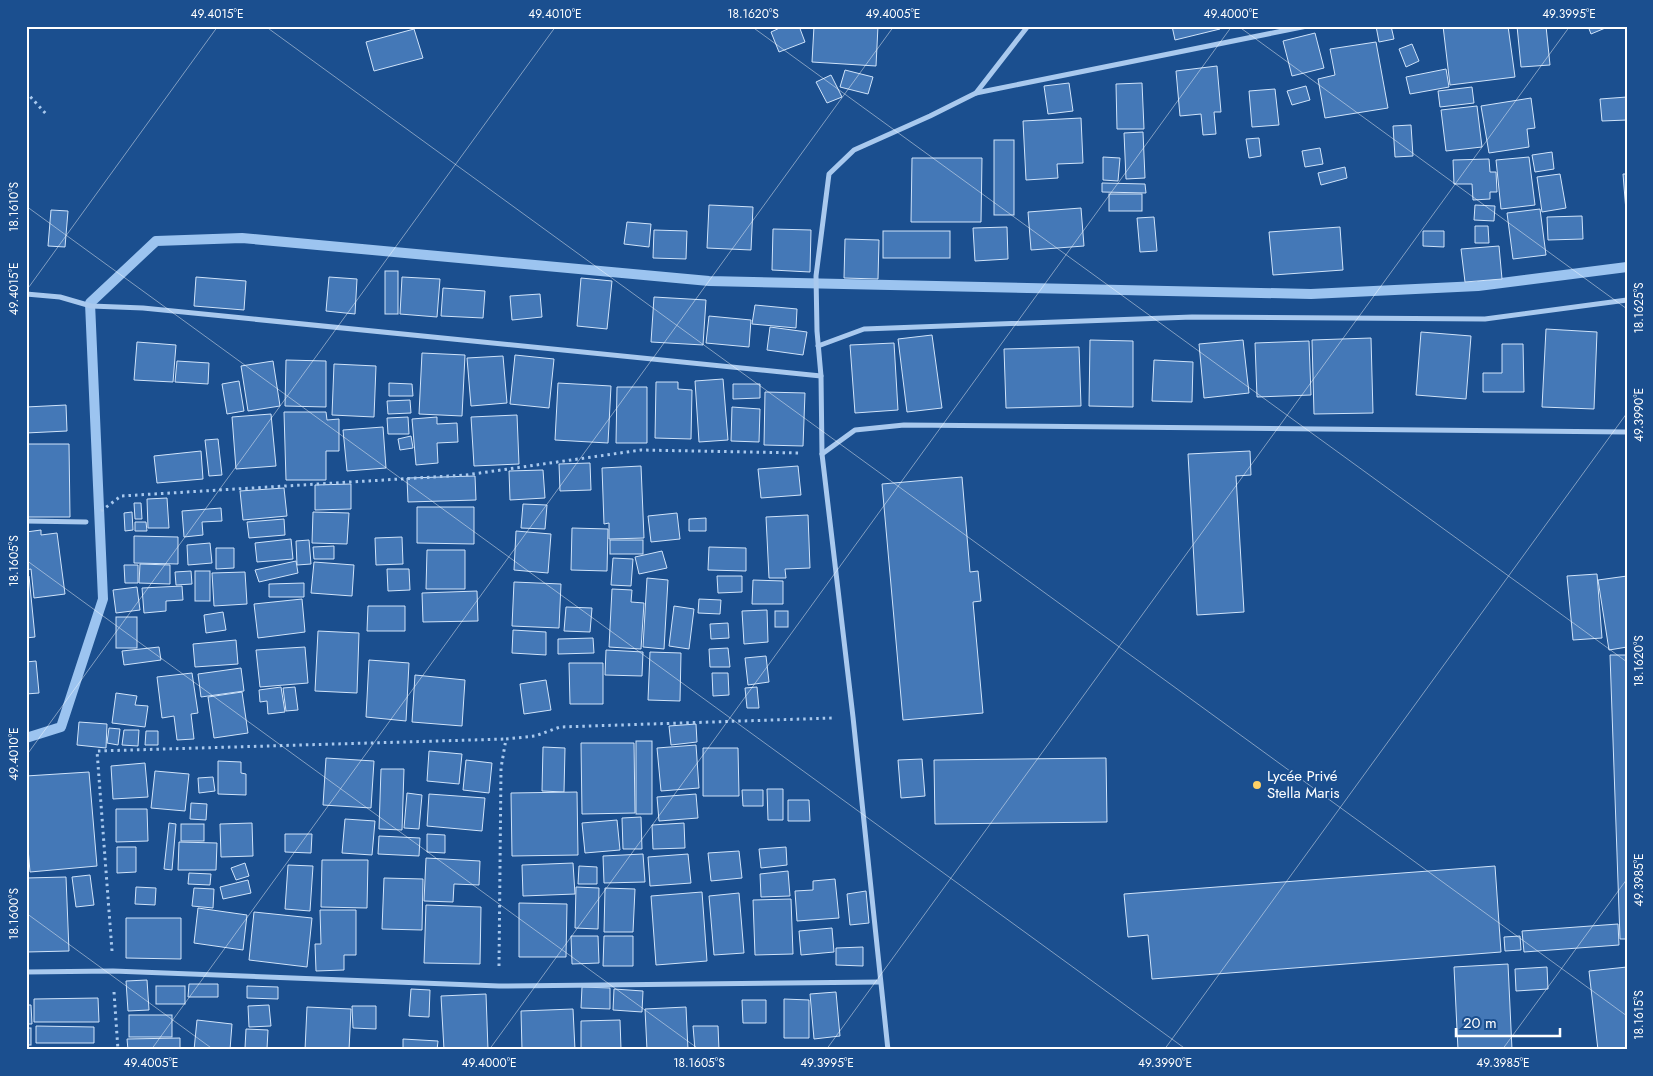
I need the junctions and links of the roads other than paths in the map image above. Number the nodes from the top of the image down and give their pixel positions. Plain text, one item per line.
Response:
1 (1028, 26) edge
2 (1306, 26) edge
3 (976, 93) junction
4 (26, 294) edge
5 (1627, 300) edge
6 (818, 346) junction
7 (821, 376) junction
8 (1627, 432) edge
9 (822, 454) junction
10 (26, 521) edge
11 (86, 522) dead end
12 (26, 972) edge
13 (880, 982) junction
14 (888, 1050) edge

1 - 3 street
2 - 3 street
3 - 6 street
4 - 7 street
5 - 6 street
6 - 7 street
7 - 9 street
8 - 9 street
9 - 13 street
10 - 11 street
12 - 13 street
13 - 14 street

